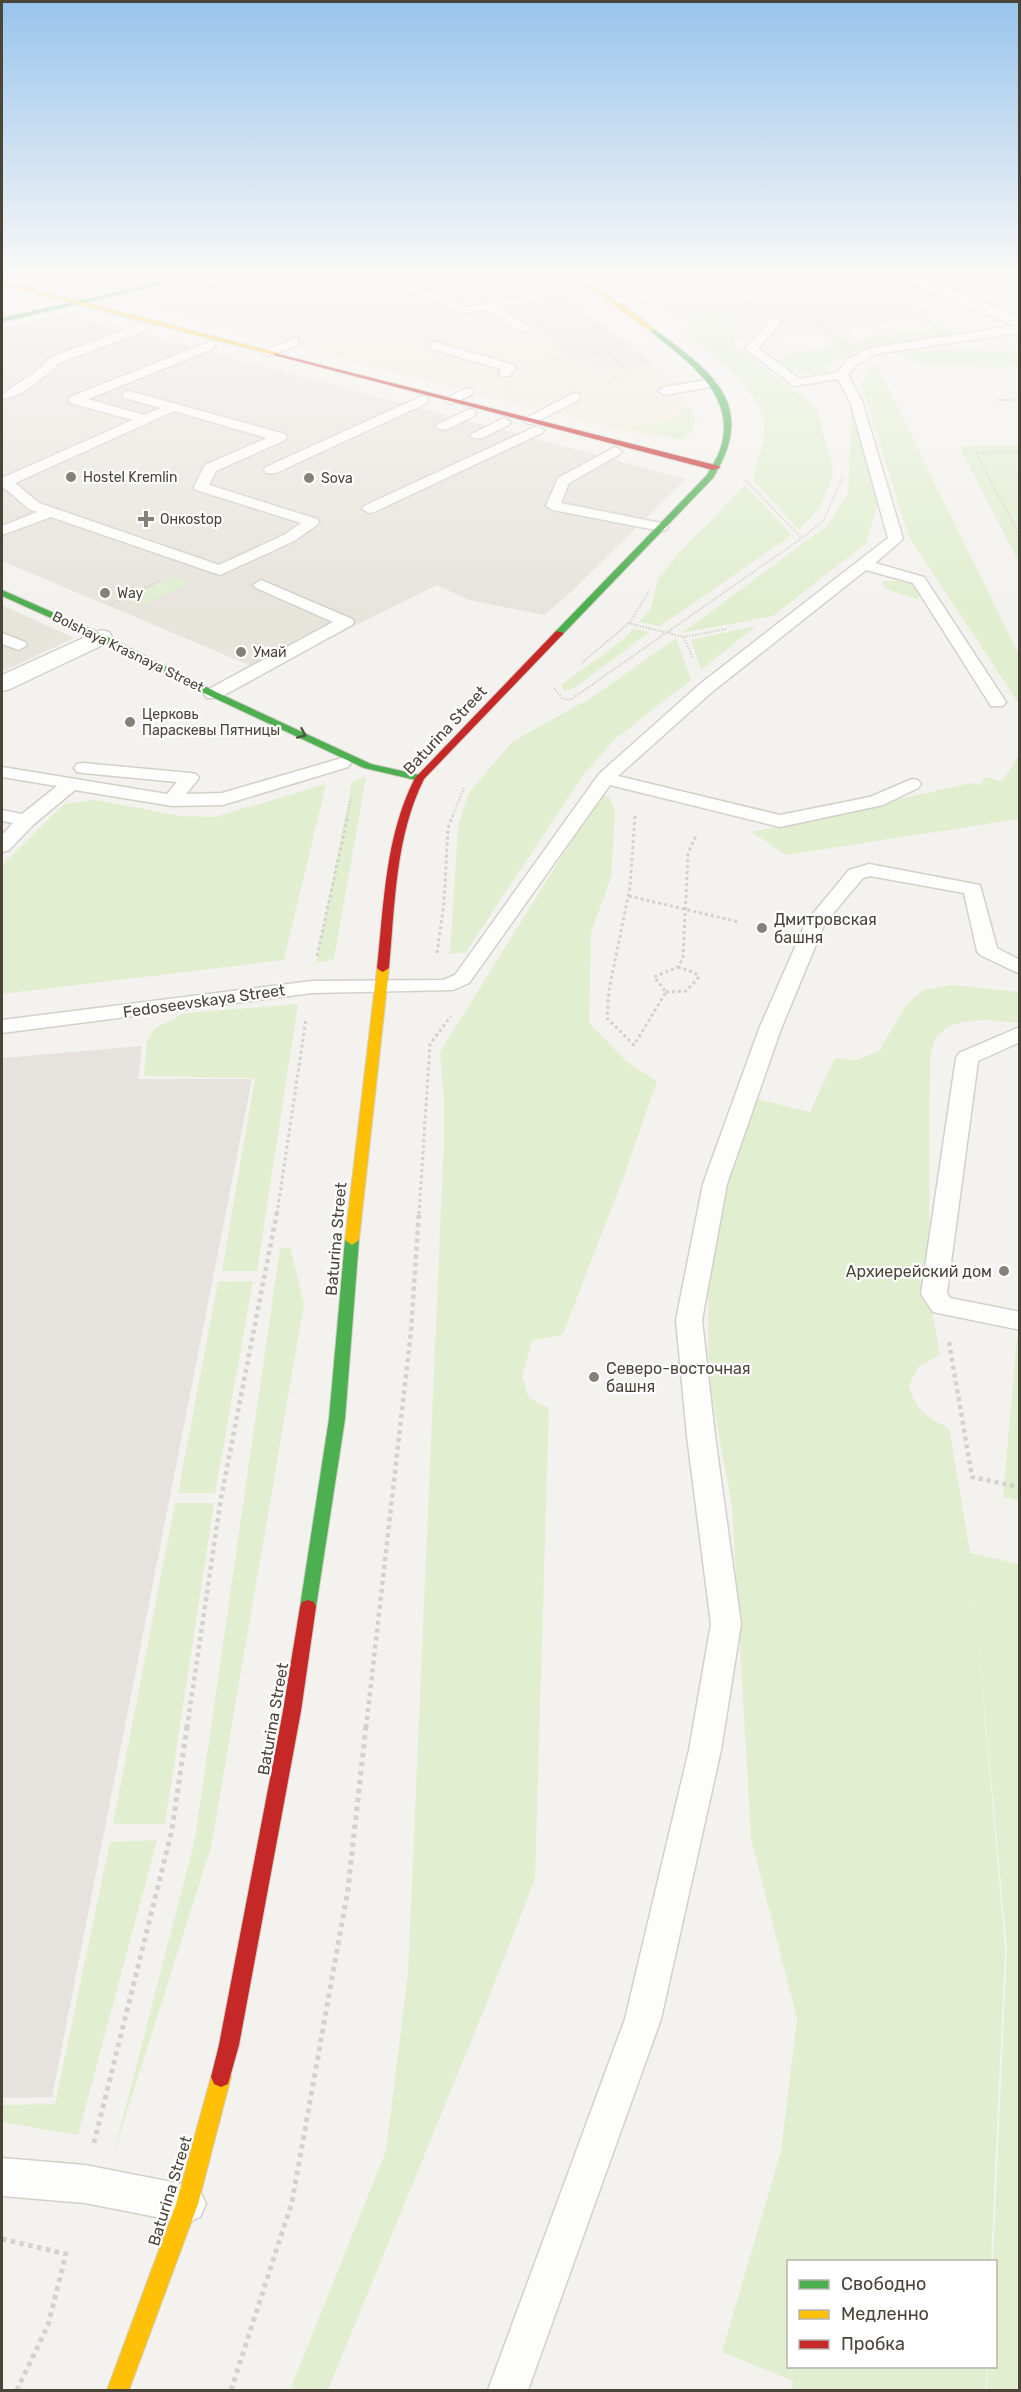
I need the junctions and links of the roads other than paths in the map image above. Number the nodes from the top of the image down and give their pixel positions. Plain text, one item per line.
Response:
1 (24, 385) edge
2 (113, 385) edge
3 (363, 385) edge
4 (392, 385) edge
5 (701, 385) edge
6 (713, 385) edge
7 (847, 385) edge
8 (664, 390) dead end
9 (466, 392) dead end
10 (8, 395) dead end
11 (129, 395) dead end
12 (574, 397) dead end
13 (422, 400) junction
14 (450, 400) junction
15 (173, 408) junction
16 (469, 412) junction
17 (144, 420) junction
18 (504, 422) junction
19 (533, 425) junction
20 (442, 426) dead end
21 (477, 435) dead end
22 (554, 435) junction
23 (290, 440) junction
24 (318, 448) junction
25 (526, 449) dead end
26 (615, 451) junction
27 (271, 470) dead end
28 (713, 472) junction
29 (369, 509) dead end
30 (50, 512) junction
31 (661, 527) junction
32 (2, 531) edge
33 (863, 564) junction
34 (261, 585) dead end
35 (2, 594) edge
36 (101, 637) junction
37 (2, 638) edge
38 (19, 645) dead end
39 (2, 684) edge
40 (213, 694) junction
41 (997, 702) dead end
42 (342, 763) dead end
43 (83, 768) dead end
44 (2, 772) edge
45 (420, 778) junction
46 (605, 778) junction
47 (71, 784) junction
48 (912, 784) dead end
49 (172, 800) junction
50 (2, 815) edge
51 (26, 820) junction
52 (2, 846) edge
53 (1020, 968) edge
54 (380, 986) junction
55 (2, 1026) edge
56 (1020, 1033) edge
57 (1020, 1321) edge
58 (2, 2177) edge
59 (187, 2204) junction
60 (118, 2391) edge
61 (508, 2391) edge

1 - 10 lane
2 - 17 lane
3 - 13 main road
4 - 14 main road
5 - 8 lane
6 - 28 main road, Baturina Street
7 - 33 lane
9 - 14 lane
11 - 15 lane
12 - 19 lane
13 - 16 main road
13 - 24 lane
14 - 19 main road
15 - 17 lane
15 - 23 lane
16 - 18 main road
16 - 20 lane
17 - 30 lane
18 - 19 main road
18 - 21 lane
19 - 22 main road
19 - 28 main road
19 - 29 lane
22 - 25 lane
22 - 26 main road
23 - 24 lane
23 - 30 lane
24 - 27 lane
26 - 28 main road
26 - 31 lane
28 - 31 main road, Baturina Street
30 - 32 lane
31 - 45 main road, Baturina Street
33 - 41 lane
33 - 46 lane
34 - 40 lane
35 - 36 main road, Bolshaya Krasnaya Street
36 - 39 street
36 - 40 main road, Bolshaya Krasnaya Street
37 - 38 lane
40 -> 45 main road, Bolshaya Krasnaya Street
42 - 49 lane
43 - 49 lane
44 - 47 lane
45 - 54 main road, Baturina Street
46 - 48 lane
46 - 54 lane, Fedoseevskaya Street
47 - 49 lane
47 - 51 lane
50 - 51 lane
51 - 52 lane
53 - 61 lane
54 - 55 lane, Fedoseevskaya Street
54 - 59 main road, Baturina Street
56 - 57 lane
58 - 59 lane
59 - 60 main road, Baturina Street

